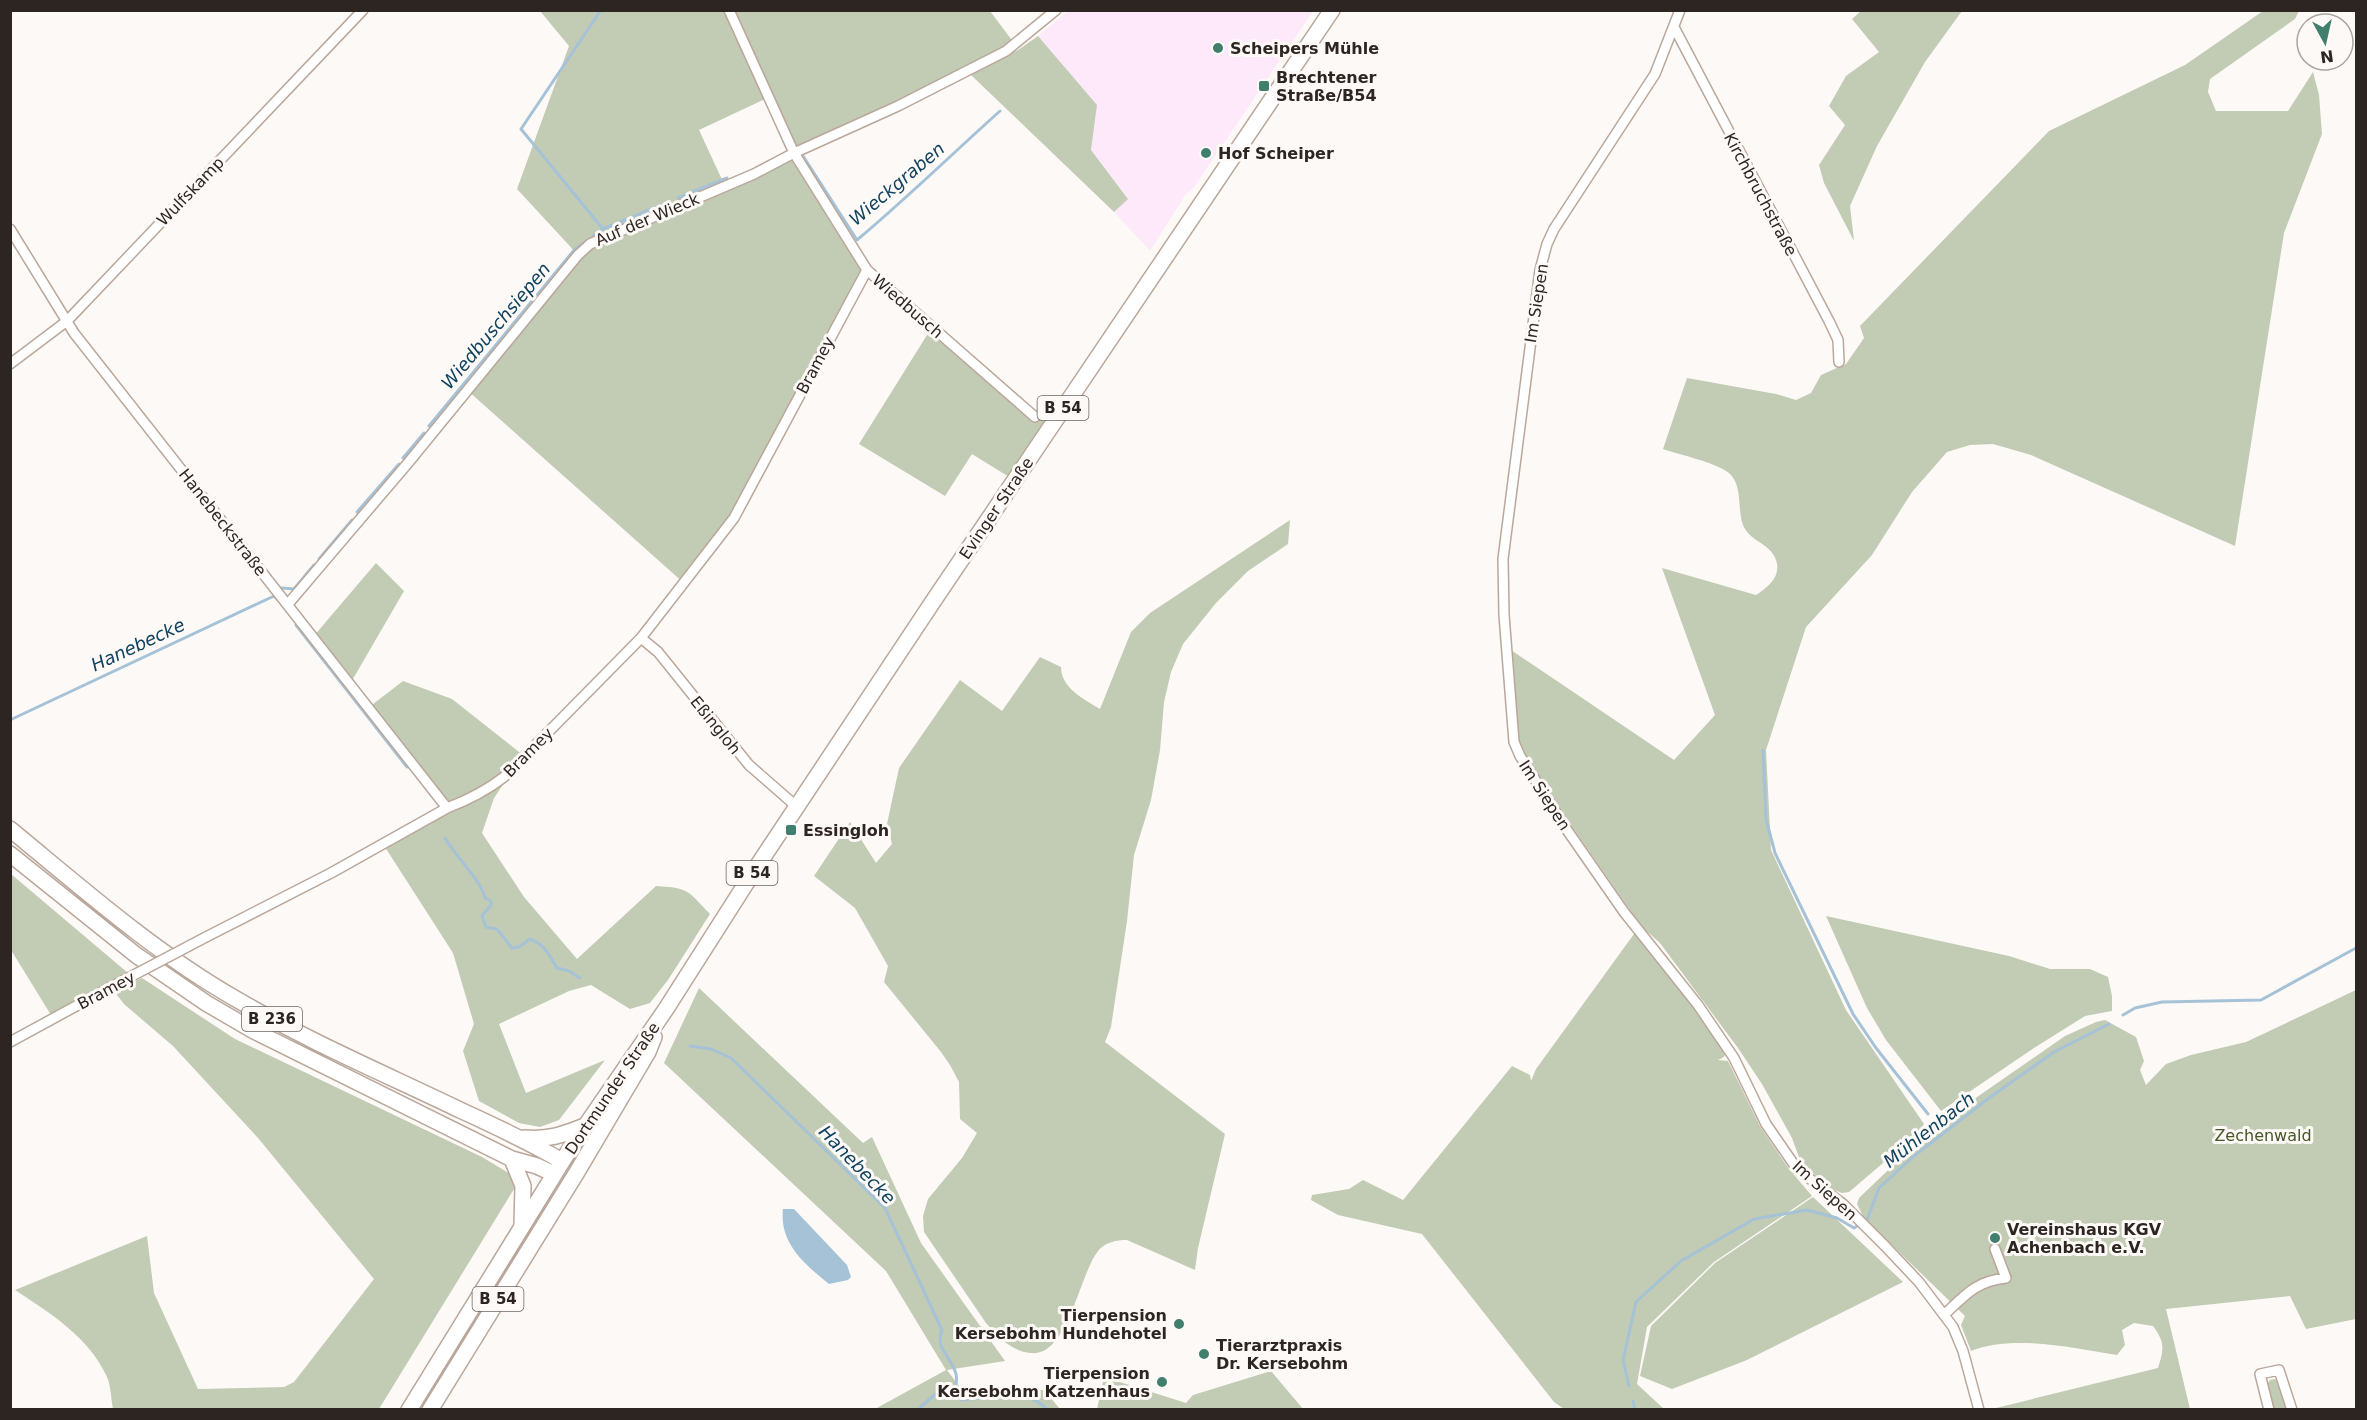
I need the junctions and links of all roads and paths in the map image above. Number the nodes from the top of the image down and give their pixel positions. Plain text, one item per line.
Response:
1 (363, 10) edge
2 (729, 10) edge
3 (1056, 10) edge
4 (1332, 10) edge
5 (1680, 10) edge
6 (1674, 27) junction
7 (794, 153) junction
8 (10, 229) edge
9 (867, 270) junction
10 (67, 321) junction
11 (1839, 362) dead end
12 (10, 364) edge
13 (1035, 417) dead end
14 (288, 604) junction
15 (641, 638) junction
16 (796, 806) junction
17 (447, 808) junction
18 (10, 829) edge
19 (10, 854) edge
20 (666, 1009) junction
21 (10, 1041) edge
22 (585, 1126) junction
23 (520, 1138) junction
24 (512, 1160) junction
25 (565, 1174) junction
26 (522, 1225) junction
27 (1995, 1249) dead end
28 (1944, 1315) junction
29 (410, 1410) edge
30 (430, 1410) edge
31 (1979, 1410) edge
32 (2269, 1410) edge
33 (2292, 1410) edge

1 - 10 street, Wulfskamp
2 - 7 street, Wiedbusch
3 - 7 street, Auf der Wieck
4 - 16 main road, Evinger Straße / B 54
5 - 6 street, Im Siepen
6 - 11 street, Kirchbruchstraße
6 - 28 street, Im Siepen
7 - 9 street, Wiedbusch
7 - 14 street, Auf der Wieck
8 - 10 street, Hanebeckstraße
9 - 13 street, Wiedbusch
9 - 15 street, Bramey
10 - 12 street, Wulfskamp
10 - 14 street, Hanebeckstraße
14 - 17 street, Hanebeckstraße
15 - 16 street, Eßingloh
15 - 17 street, Bramey
16 - 20 main road, Evinger Straße / B 54
17 - 21 street, Bramey, bridge
18 - 23 main road, B 236
19 - 24 main road, B 236
20 - 22 main road, Dortmunder Straße / B 54
20 - 25 main road, Dortmunder Straße / B 54
22 - 23 main road
22 - 25 main road, Dortmunder Straße / B 54
23 - 25 main road, B 236
24 - 25 main road, B 236
24 - 26 main road
25 - 26 main road, Dortmunder Straße / B 54
25 - 30 main road, Dortmunder Straße / B 54
26 - 29 main road, Dortmunder Straße / B 54
27 - 28 street
28 - 31 street, Im Siepen
32 - 33 street

